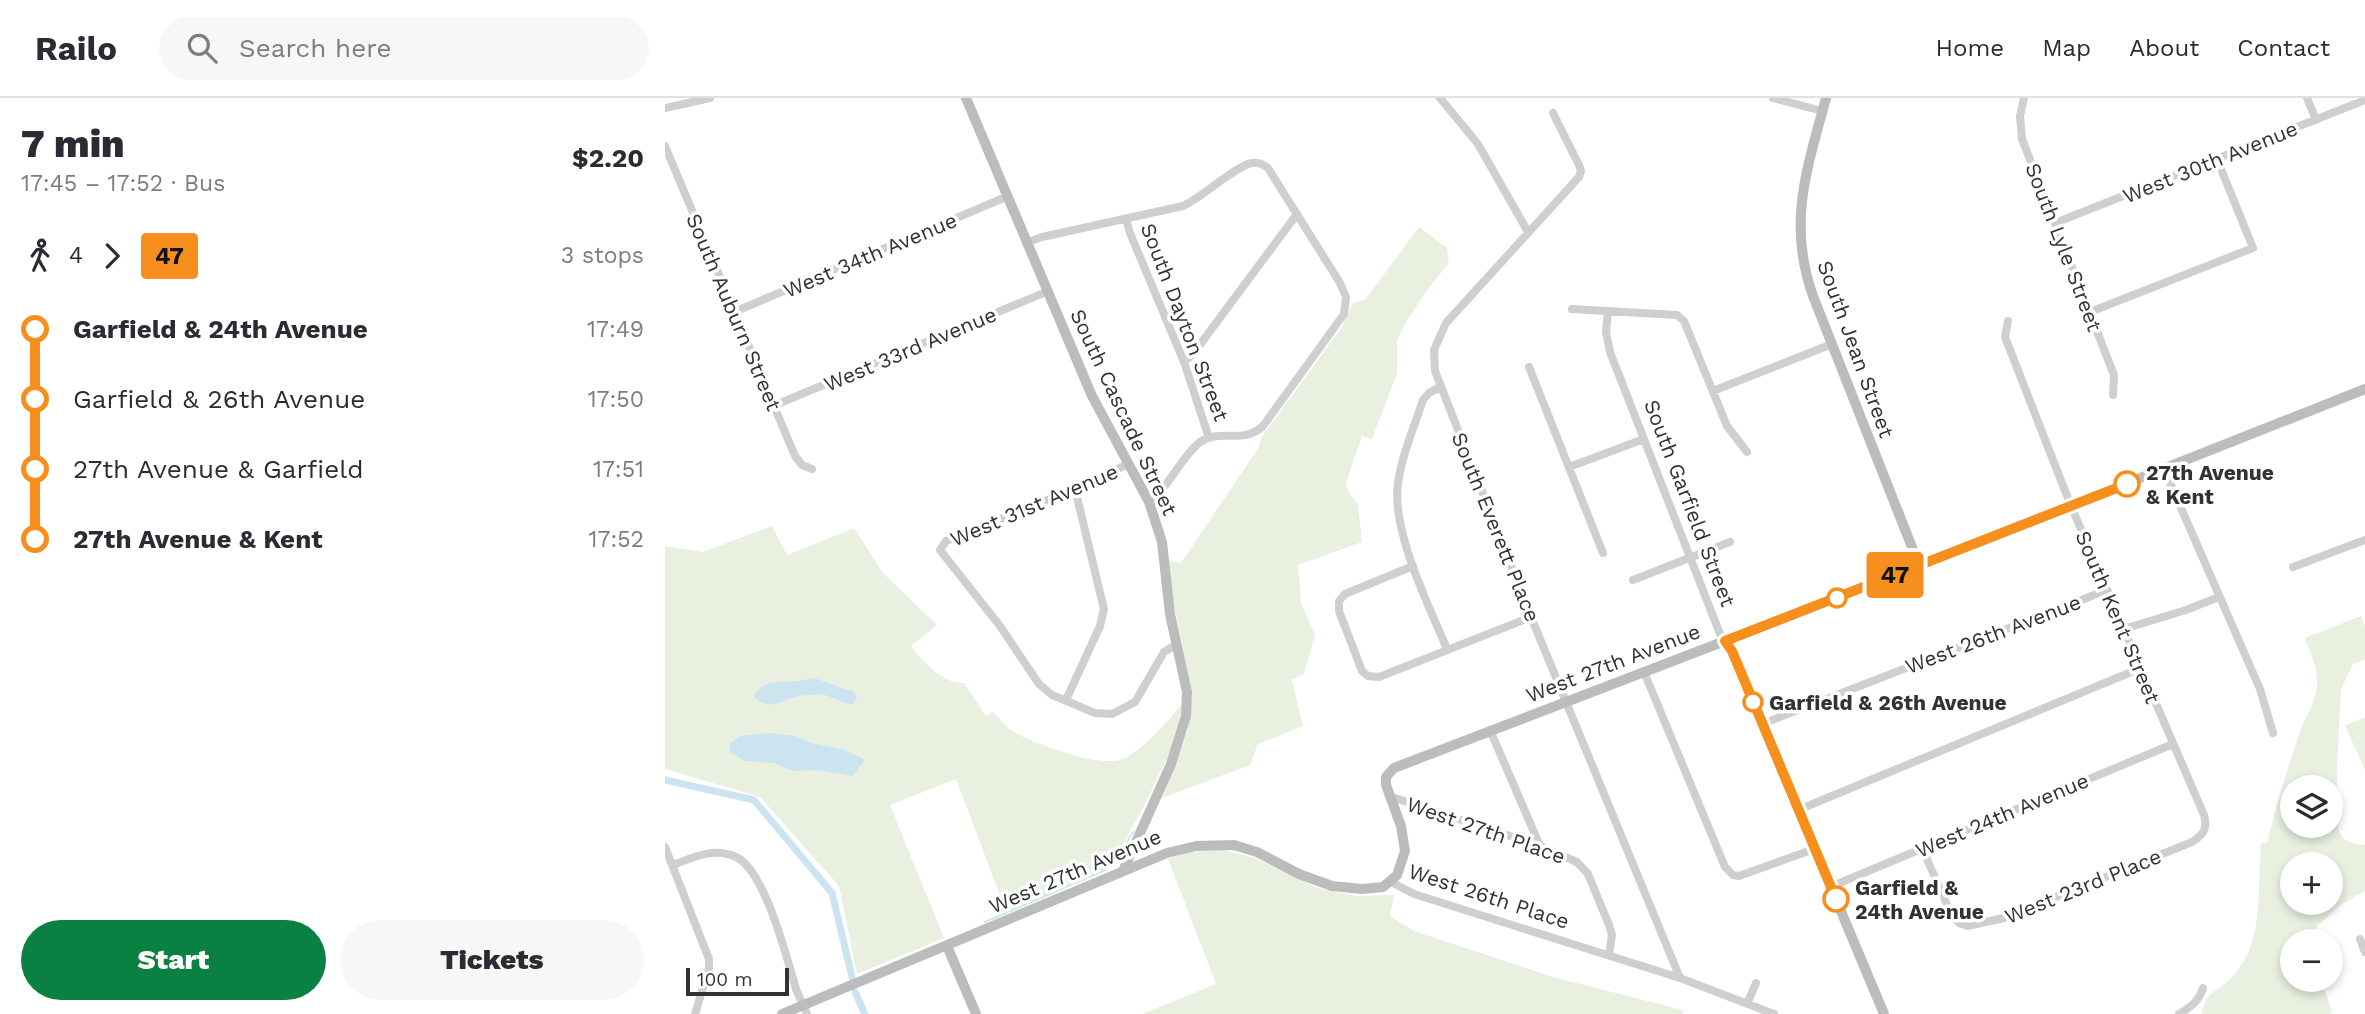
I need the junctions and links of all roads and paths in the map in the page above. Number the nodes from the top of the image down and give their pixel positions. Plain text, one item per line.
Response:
1 (710, 98) edge
2 (965, 98) edge
3 (1440, 98) edge
4 (1773, 98) edge
5 (1826, 98) edge
6 (2024, 98) edge
7 (2307, 98) edge
8 (2365, 100) edge
9 (665, 108) edge
10 (1822, 111) junction
11 (1553, 113) dead end
12 (2316, 120) junction
13 (665, 146) edge
14 (2217, 159) junction
15 (1006, 197) junction
16 (1297, 214) junction
17 (1126, 219) junction
18 (2055, 223) junction
19 (1528, 232) junction
20 (1026, 243) junction
21 (1046, 292) junction
22 (1572, 310) dead end
23 (1608, 311) junction
24 (734, 312) junction
25 (2090, 312) junction
26 (2008, 321) dead end
27 (1832, 344) junction
28 (1184, 362) junction
29 (1529, 367) dead end
30 (1440, 387) junction
31 (2365, 388) edge
32 (1713, 391) junction
33 (2113, 395) dead end
34 (773, 406) junction
35 (1209, 438) junction
36 (1644, 439) junction
37 (1747, 452) dead end
38 (1128, 464) junction
39 (1569, 467) junction
40 (812, 469) dead end
41 (2164, 469) junction
42 (1075, 489) junction
43 (1149, 502) junction
44 (2071, 506) junction
45 (2365, 540) edge
46 (1730, 542) dead end
47 (1603, 554) dead end
48 (1689, 558) junction
49 (1919, 565) junction
50 (1413, 566) junction
51 (2293, 568) dead end
52 (1633, 580) dead end
53 (2107, 590) junction
54 (2219, 597) junction
55 (1531, 617) junction
56 (2124, 629) junction
57 (1725, 641) junction
58 (1177, 645) junction
59 (1447, 649) junction
60 (2141, 668) junction
61 (1644, 672) junction
62 (1066, 700) junction
63 (1566, 702) junction
64 (1762, 724) junction
65 (1490, 730) junction
66 (2273, 733) dead end
67 (2173, 744) junction
68 (1389, 796) junction
69 (1798, 810) junction
70 (2203, 833) joint
71 (1221, 844) joint
72 (1540, 846) junction
73 (665, 847) edge
74 (1922, 848) junction
75 (1814, 849) junction
76 (673, 865) junction
77 (1123, 872) junction
78 (1391, 882) junction
79 (1831, 887) junction
80 (2360, 939) dead end
81 (947, 946) junction
82 (2365, 952) edge
83 (1609, 955) junction
84 (1680, 978) junction
85 (1756, 983) dead end
86 (2203, 988) dead end
87 (1747, 1004) junction
88 (805, 1010) edge
89 (695, 1014) edge
90 (782, 1014) edge
91 (976, 1014) edge
92 (1774, 1014) edge
93 (1884, 1014) edge
94 (2179, 1014) edge

1 - 9 street
2 - 15 main road, South Cascade Street
3 - 19 street
4 - 10 street
5 - 10 main road, South Jean Street
6 - 18 street, South Lyle Street
7 - 12 street
8 - 12 street, West 30th Avenue
10 - 27 main road, South Jean Street
11 - 19 street, South Everett Place
12 - 14 street, West 30th Avenue
13 - 24 street, South Auburn Street
14 - 18 street, West 30th Avenue
14 - 25 street
15 - 20 main road, South Cascade Street
15 - 24 street, West 34th Avenue
16 - 17 street
16 - 28 street
16 - 35 street
17 - 20 street
17 - 28 street, South Dayton Street
18 - 25 street, South Lyle Street
19 - 30 street, South Everett Place
20 - 21 main road, South Cascade Street
21 - 34 street, West 33rd Avenue
21 - 38 main road, South Cascade Street
22 - 23 street
23 - 32 street
23 - 36 street, South Garfield Street
24 - 34 street, South Auburn Street
25 - 33 street, South Lyle Street
26 - 44 street, South Kent Street
27 - 32 street
27 - 49 main road, South Jean Street
28 - 35 street, South Dayton Street
29 - 39 street
30 - 50 street
30 - 55 street, South Everett Place
31 - 41 main road, West 27th Avenue
32 - 37 street
34 - 40 street, South Auburn Street
35 - 43 street
36 - 39 street
36 - 48 street, South Garfield Street
38 - 42 street, West 31st Avenue
38 - 43 main road, South Cascade Street
39 - 47 street
41 - 44 main road, West 27th Avenue
41 - 54 street
42 - 62 street
42 - 62 street, West 31st Avenue
43 - 58 main road, South Cascade Street
44 - 49 main road, West 27th Avenue
44 - 53 street, South Kent Street
45 - 51 street
46 - 48 street
48 - 52 street
48 - 57 street, South Garfield Street
49 - 57 main road, West 27th Avenue
50 - 59 street
50 - 59 street
53 - 56 street, South Kent Street
53 - 64 street, West 26th Avenue
54 - 56 street
54 - 66 street
55 - 59 street
55 - 63 street, South Everett Place
56 - 60 street, South Kent Street
57 - 61 main road, West 27th Avenue
57 - 64 main road, South Garfield Street
58 - 62 street
58 - 77 main road, South Cascade Street
60 - 67 street, South Kent Street
60 - 69 street
61 - 63 main road, West 27th Avenue
61 - 75 street
63 - 65 main road, West 27th Avenue
63 - 84 street, South Everett Place
64 - 69 main road, South Garfield Street
65 - 68 main road, West 27th Avenue
65 - 72 street
67 - 70 street, South Kent Street
67 - 74 street, West 24th Avenue
68 - 72 street, West 27th Place
68 - 78 main road
69 - 75 main road, South Garfield Street
70 - 74 street, West 23rd Place
71 - 77 main road, West 27th Avenue
71 - 78 main road, West 26th Place
72 - 83 street, West 27th Place
73 - 76 street
74 - 79 street, West 24th Avenue
75 - 79 main road, South Garfield Street
76 - 88 street
76 - 89 street
77 - 81 main road, West 27th Avenue
78 - 83 street, West 26th Place
79 - 93 main road, South Garfield Street
80 - 82 street
81 - 88 main road, West 27th Avenue
81 - 91 main road
83 - 84 street, West 26th Place
84 - 87 street, West 26th Place
85 - 87 street
86 - 94 street
87 - 92 street, West 26th Place
88 - 90 main road, West 27th Avenue

